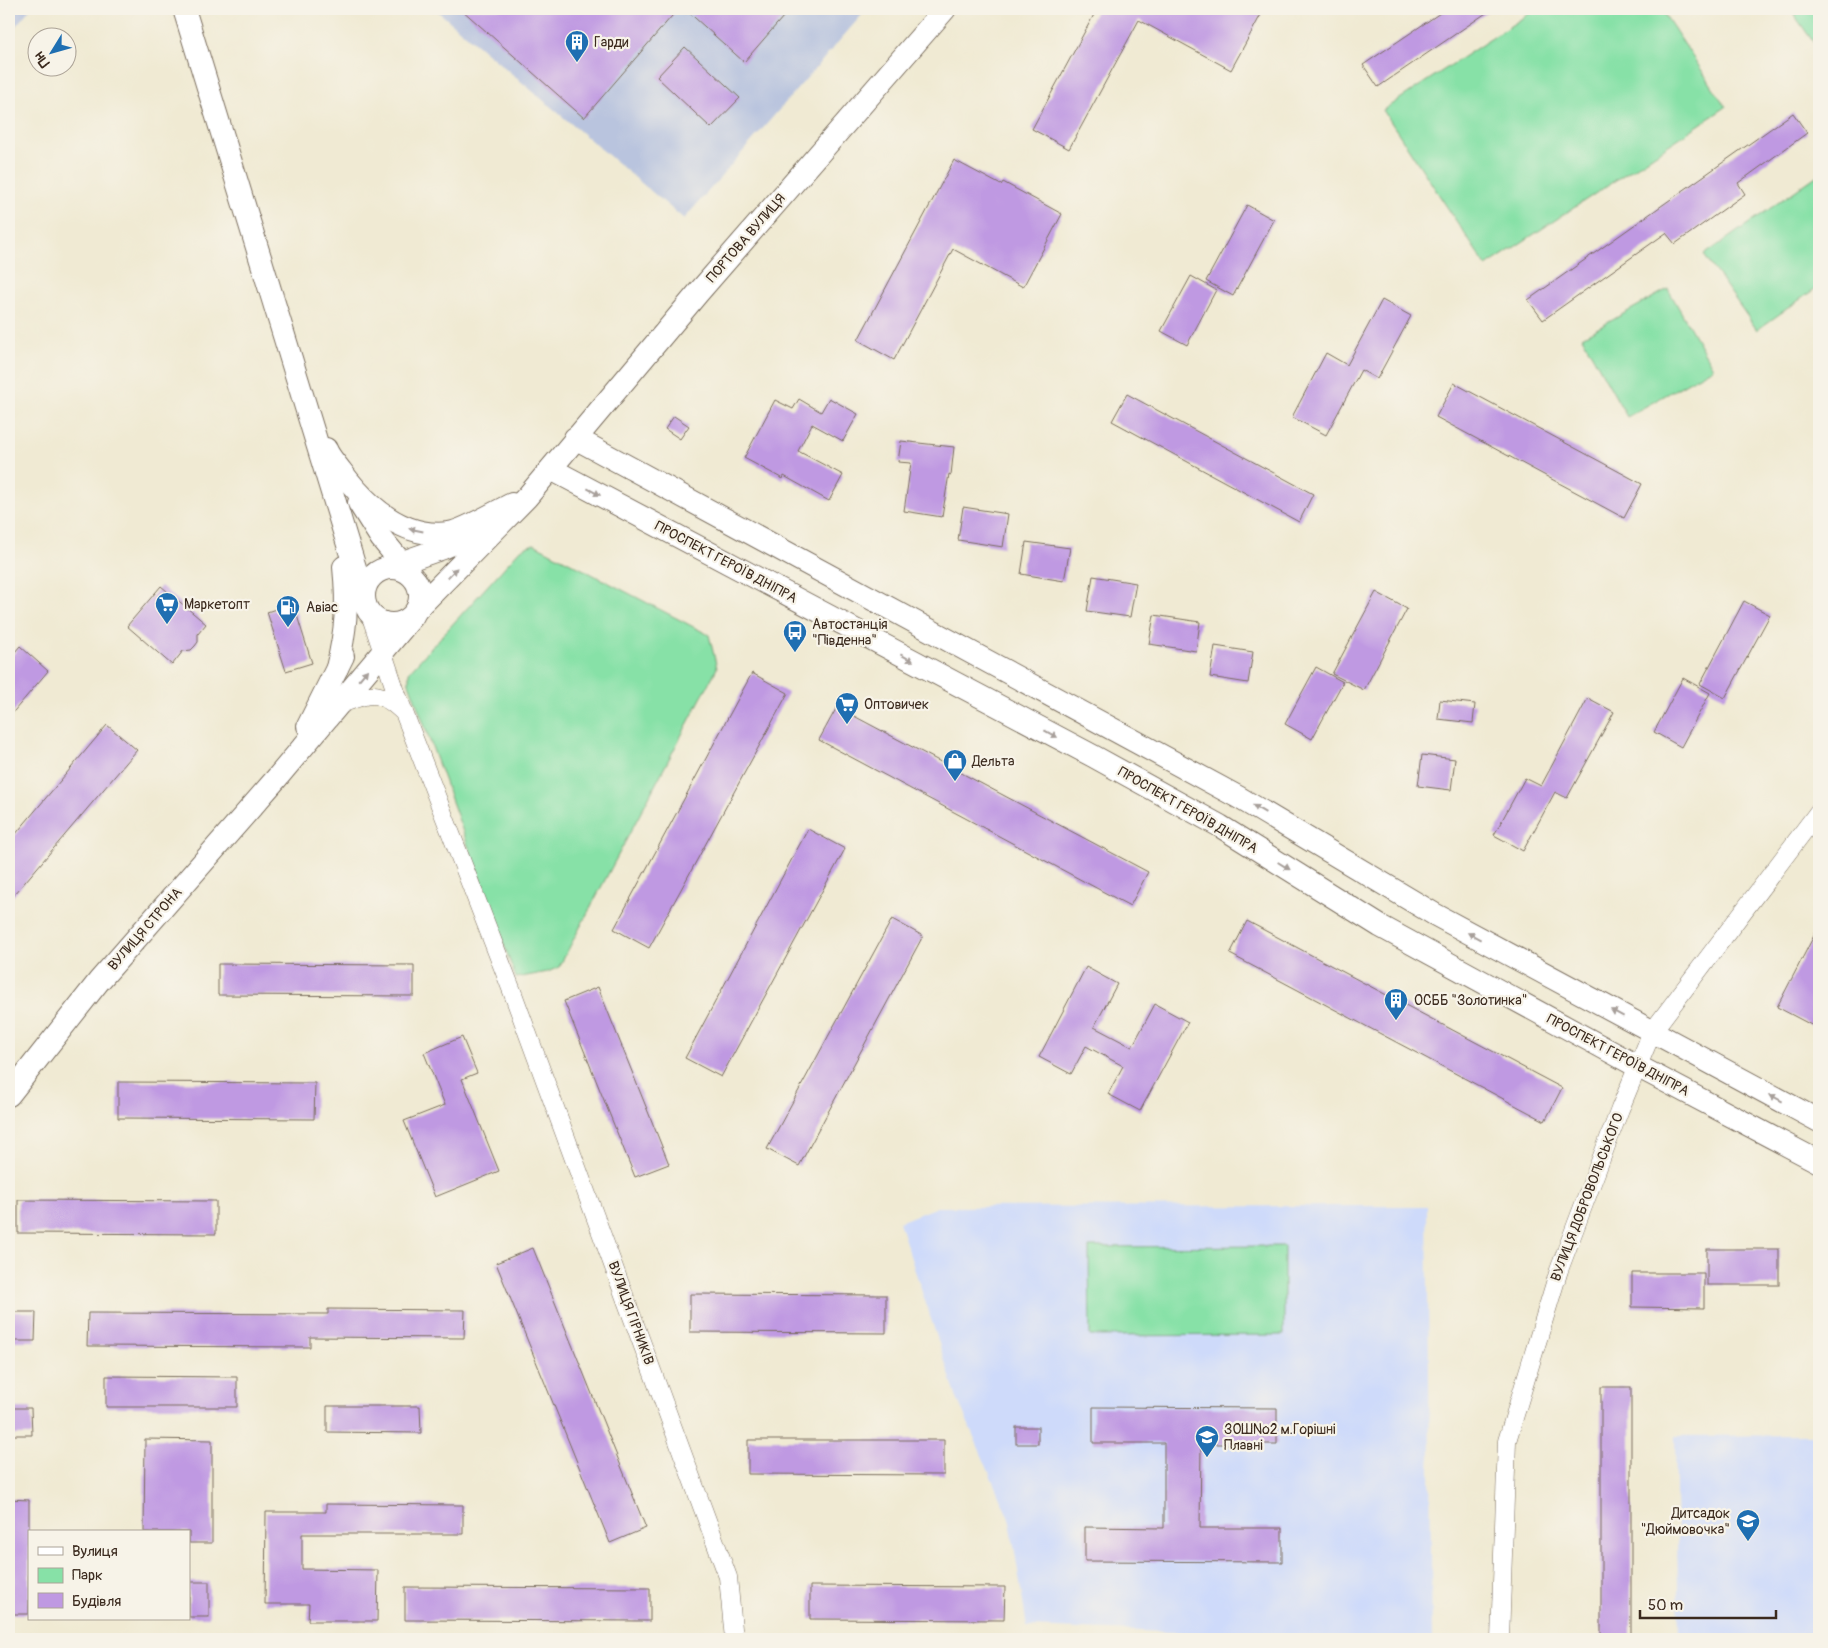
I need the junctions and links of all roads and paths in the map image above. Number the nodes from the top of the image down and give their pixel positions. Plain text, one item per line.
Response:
1 (184, 9) edge
2 (945, 9) edge
3 (575, 438) junction
4 (327, 464) junction
5 (550, 469) junction
6 (527, 497) junction
7 (398, 569) junction
8 (366, 605) junction
9 (412, 616) junction
10 (382, 651) junction
11 (337, 668) junction
12 (396, 692) junction
13 (337, 706) junction
14 (405, 714) junction
15 (286, 766) junction
16 (1819, 811) edge
17 (1652, 1032) junction
18 (1637, 1066) junction
19 (9, 1095) edge
20 (1819, 1121) edge
21 (1819, 1162) edge
22 (734, 1639) edge
23 (1500, 1639) edge

1 - 4 street
2 - 3 street, ПОРТОВА ВУЛИЦЯ
3 - 5 street, ПОРТОВА ВУЛИЦЯ
17 -> 3 street
6 -> 4 street
4 - 7 street
4 - 8 street
4 - 11 street
5 - 6 street, ПОРТОВА ВУЛИЦЯ
5 -> 18 street, ПРОСПЕКТ ГЕРОЇВ ДНІПРА
6 - 7 street
9 -> 6 street
7 - 8 street
7 - 9 street
8 - 9 street
8 - 10 street
8 - 11 street
9 - 10 street
9 - 12 street
10 - 12 street
13 -> 10 street
11 - 15 street
12 - 14 street, ВУЛИЦЯ ГІРНИКІВ
13 - 14 street
13 - 15 street
14 - 22 street, ВУЛИЦЯ ГІРНИКІВ
15 - 19 street, ВУЛИЦЯ СТРОНА
16 - 17 street, ВУЛИЦЯ ДОБРОВОЛЬСЬКОГО
17 - 18 street, ВУЛИЦЯ ДОБРОВОЛЬСЬКОГО
20 -> 17 street
18 - 21 street, ПРОСПЕКТ ГЕРОЇВ ДНІПРА
18 - 23 street, ВУЛИЦЯ ДОБРОВОЛЬСЬКОГО

